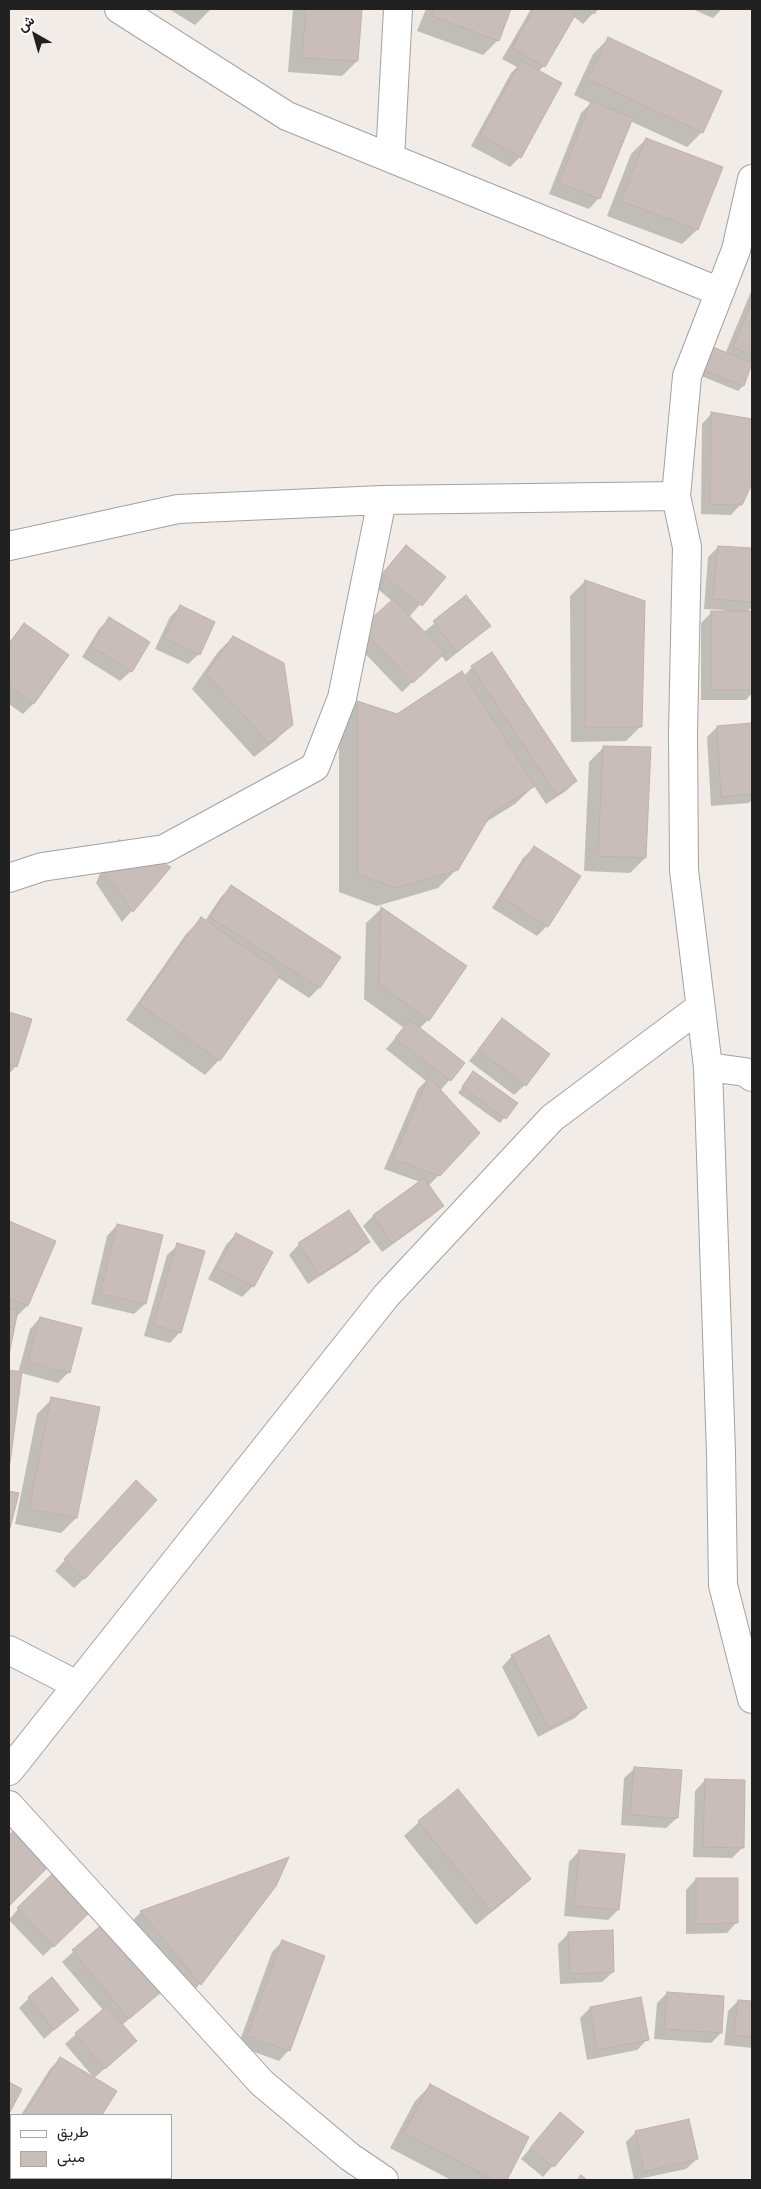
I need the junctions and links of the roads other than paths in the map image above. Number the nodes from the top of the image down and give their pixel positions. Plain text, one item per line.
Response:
1 (119, 9) edge
2 (398, 9) edge
3 (390, 158) junction
4 (752, 179) edge
5 (720, 292) junction
6 (676, 496) junction
7 (382, 500) junction
8 (9, 546) edge
9 (9, 878) edge
10 (699, 1008) junction
11 (708, 1067) junction
12 (752, 1077) edge
13 (9, 1650) edge
14 (77, 1685) junction
15 (752, 1699) edge
16 (9, 1771) edge
17 (9, 1804) edge
18 (384, 2180) edge

1 - 3 street
2 - 3 street
3 - 5 street
4 - 5 street
5 - 6 street
6 - 7 street
6 - 10 street
7 - 8 street
7 - 9 street
10 - 11 street
10 - 14 street
11 - 12 street
11 - 15 street
13 - 14 street
14 - 16 street
17 - 18 street

